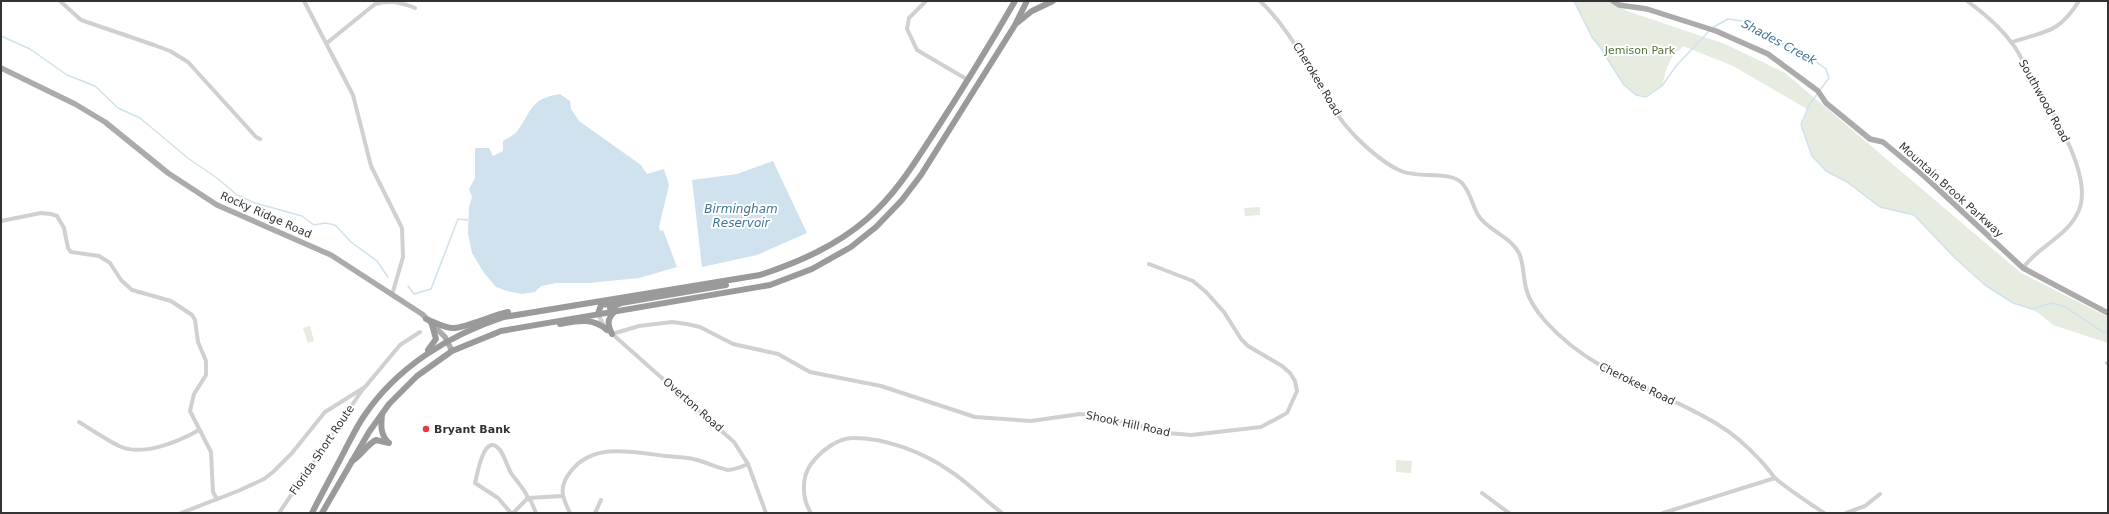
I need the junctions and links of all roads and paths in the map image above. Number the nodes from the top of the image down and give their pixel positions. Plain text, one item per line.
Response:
1 (60, 1) edge
2 (304, 1) edge
3 (926, 1) edge
4 (1013, 1) edge
5 (1027, 1) edge
6 (1042, 1) edge
7 (1047, 1) edge
8 (1053, 1) edge
9 (1260, 1) edge
10 (1613, 1) edge
11 (1636, 1) edge
12 (1966, 1) edge
13 (2079, 1) edge
14 (415, 8) dead end
15 (1633, 8) junction
16 (1015, 25) junction
17 (2012, 42) junction
18 (327, 43) junction
19 (1, 68) edge
20 (968, 80) junction
21 (260, 138) dead end
22 (1, 221) edge
23 (1150, 264) dead end
24 (2023, 268) junction
25 (760, 275) junction
26 (392, 295) junction
27 (621, 303) junction
28 (541, 309) junction
29 (615, 311) junction
30 (2108, 313) edge
31 (598, 314) junction
32 (426, 319) junction
33 (432, 325) junction
34 (524, 326) junction
35 (420, 332) dead end
36 (609, 332) junction
37 (447, 340) junction
38 (452, 352) junction
39 (424, 356) junction
40 (365, 387) junction
41 (382, 414) junction
42 (79, 422) dead end
43 (199, 430) junction
44 (351, 462) junction
45 (748, 464) junction
46 (1775, 478) junction
47 (1482, 493) dead end
48 (1880, 494) dead end
49 (562, 496) junction
50 (528, 498) junction
51 (216, 499) junction
52 (601, 500) dead end
53 (181, 513) edge
54 (279, 513) edge
55 (312, 513) edge
56 (322, 513) edge
57 (512, 513) edge
58 (536, 513) edge
59 (570, 513) edge
60 (595, 513) edge
61 (766, 513) edge
62 (811, 513) edge
63 (1002, 513) edge
64 (1509, 513) edge
65 (1663, 513) edge
66 (1824, 513) edge
67 (1846, 513) edge

1 - 21 street
2 - 18 street
3 - 20 street
4 - 20 highway
5 - 16 highway
6 - 7 street
8 - 16 highway
9 - 46 street, Cherokee Road
10 - 15 main road, Mountain Brook Parkway
11 - 15 street
12 - 17 street, Southwood Road
13 - 17 street
14 - 18 street
15 - 24 main road, Mountain Brook Parkway
16 - 29 highway
17 - 24 street, Southwood Road
18 - 26 street
19 - 26 main road, Rocky Ridge Road
20 - 25 highway
22 - 43 street
23 - 36 street, Shook Hill Road
24 - 30 main road, Mountain Brook Parkway
25 - 27 highway
25 - 28 highway
26 - 32 main road, Rocky Ridge Road
27 - 29 highway
27 - 31 highway
28 - 32 highway
28 - 37 highway
29 - 31 highway
29 - 36 highway
31 - 34 highway
31 - 36 street, Overton Road
32 - 33 main road, Rocky Ridge Road
33 - 37 main road, Rocky Ridge Road
33 - 39 highway
34 - 36 highway
34 - 38 highway
35 - 40 street
36 - 45 street, Overton Road
37 - 38 main road, Rocky Ridge Road
37 - 39 highway
38 - 41 highway
39 - 55 highway
40 - 51 street
40 - 54 street, Florida Short Route
41 - 44 highway
41 - 44 highway
42 - 43 street
43 - 51 street
44 - 56 highway
45 - 49 street
45 - 61 street, Overton Road
46 - 65 street
46 - 66 street, Cherokee Road
47 - 64 street
48 - 67 street
49 - 50 street
49 - 59 street
50 - 57 street
50 - 57 street
50 - 58 street
51 - 53 street
52 - 60 street
62 - 63 street

